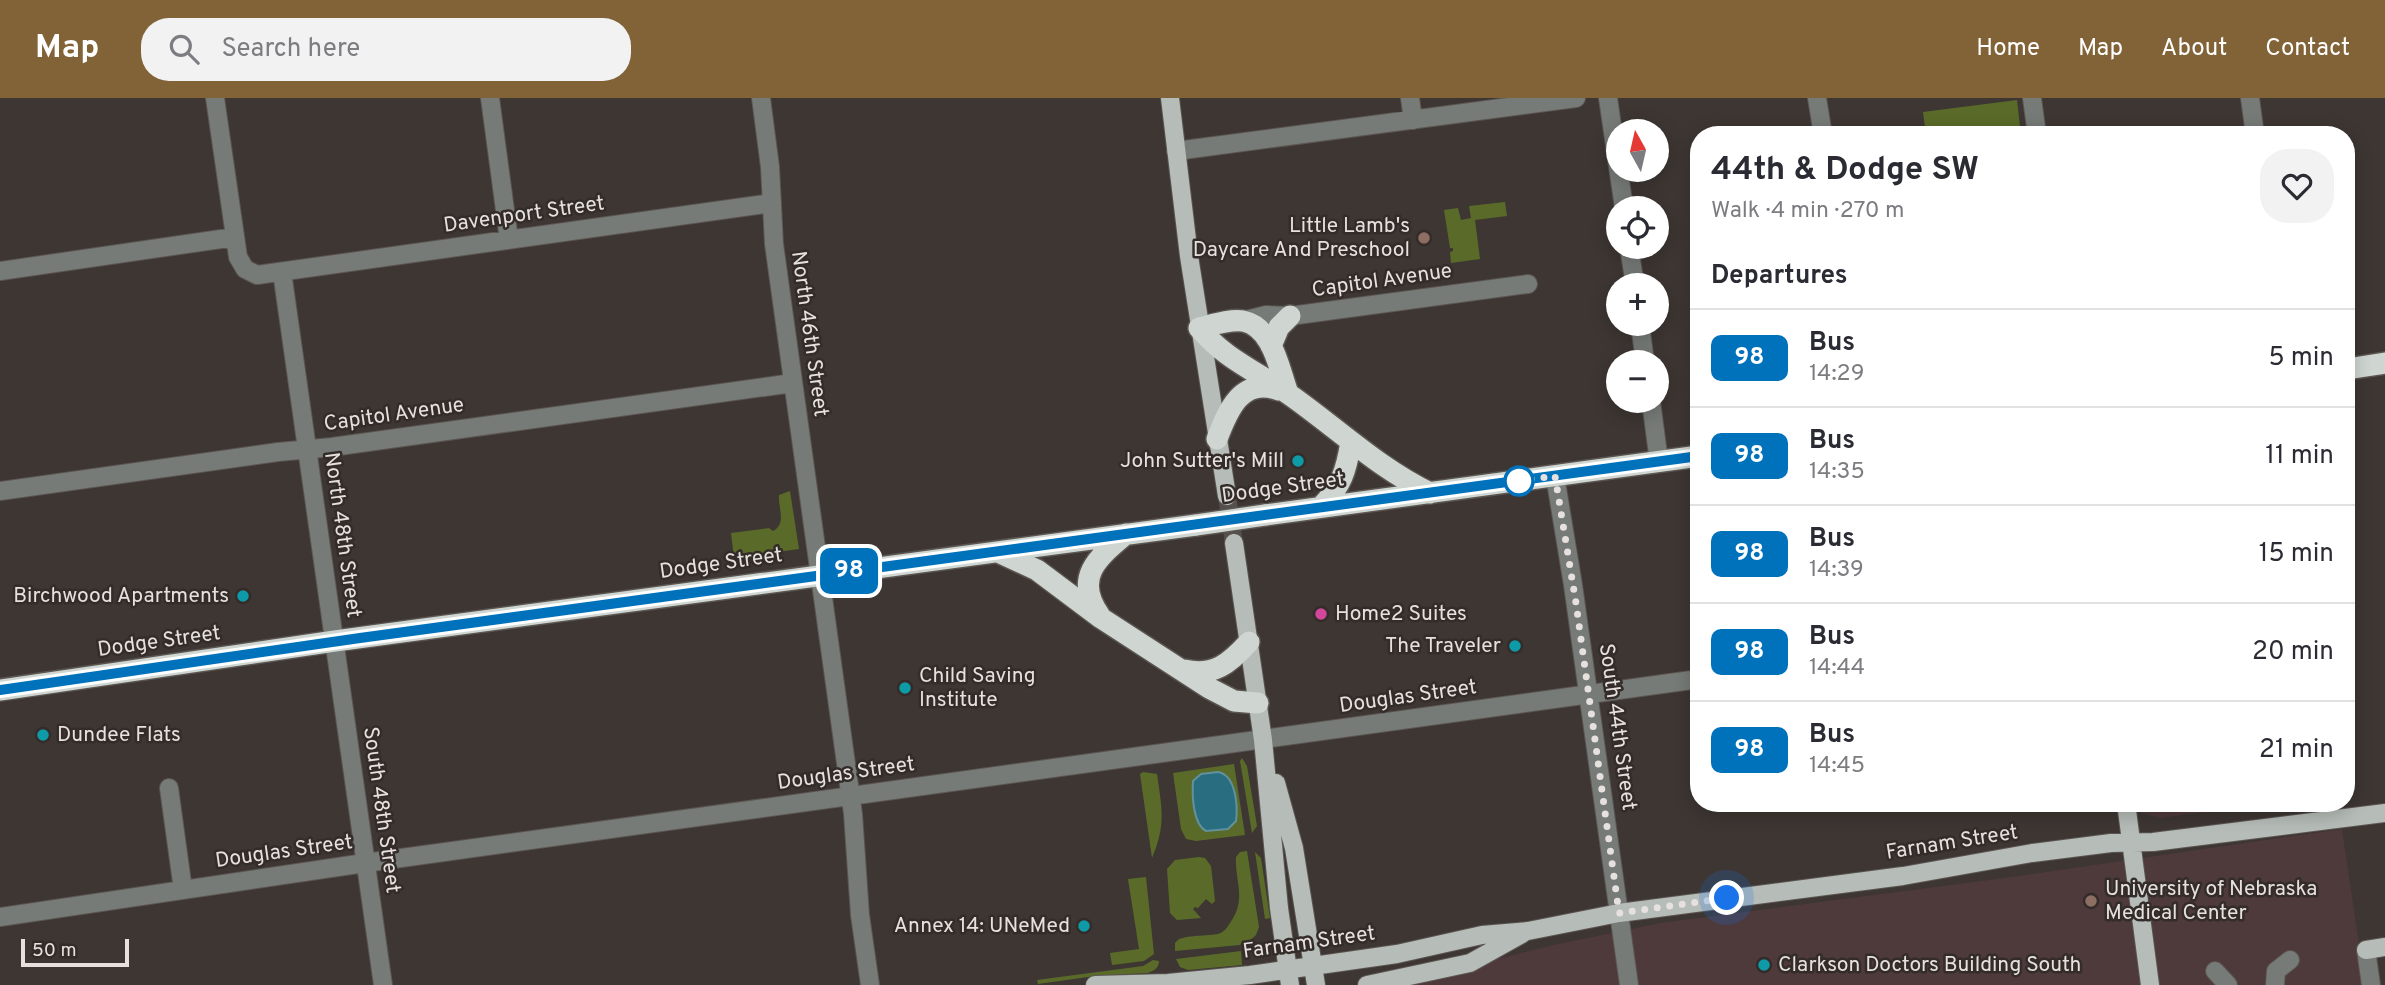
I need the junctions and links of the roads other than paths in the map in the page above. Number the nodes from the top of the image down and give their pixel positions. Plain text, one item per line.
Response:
1 (215, 98) edge
2 (490, 98) edge
3 (761, 98) edge
4 (1170, 98) edge
5 (1410, 98) edge
6 (1576, 98) edge
7 (1608, 98) edge
8 (1817, 98) edge
9 (2032, 98) edge
10 (2250, 98) edge
11 (1413, 120) junction
12 (1822, 126) edge
13 (2036, 126) edge
14 (2254, 126) edge
15 (1176, 151) junction
16 (1622, 196) edge
17 (772, 204) junction
18 (234, 237) junction
19 (509, 240) junction
20 (0, 271) edge
21 (282, 272) junction
22 (1528, 284) dead end
23 (1290, 316) junction
24 (1242, 321) junction
25 (1199, 328) junction
26 (1271, 346) junction
27 (2385, 363) edge
28 (2355, 368) edge
29 (793, 383) junction
30 (1287, 393) junction
31 (1653, 413) edge
32 (1217, 439) junction
33 (1351, 442) junction
34 (307, 449) junction
35 (1690, 457) edge
36 (1659, 462) junction
37 (1555, 476) junction
38 (0, 491) edge
39 (1430, 493) junction
40 (1227, 496) tunnel mouth
41 (1321, 507) junction
42 (1126, 534) junction
43 (1234, 543) tunnel mouth
44 (996, 552) junction
45 (820, 575) junction
46 (1101, 618) junction
47 (335, 642) junction
48 (1249, 642) junction
49 (1175, 667) junction
50 (1690, 680) edge
51 (0, 690) edge
52 (1589, 695) junction
53 (1258, 704) junction
54 (1264, 740) junction
55 (169, 788) dead end
56 (851, 797) junction
57 (2355, 811) edge
58 (2127, 812) edge
59 (2335, 812) edge
60 (2385, 813) edge
61 (2131, 842) junction
62 (365, 863) junction
63 (183, 890) junction
64 (1619, 913) junction
65 (0, 916) edge
66 (1528, 931) junction
67 (2385, 947) edge
68 (2366, 950) joint
69 (2290, 960) dead end
70 (1313, 966) junction
71 (2215, 971) dead end
72 (1289, 977) edge
73 (383, 985) edge
74 (870, 985) edge
75 (1095, 985) edge
76 (1316, 985) edge
77 (1367, 985) edge
78 (1629, 985) edge
79 (2150, 985) edge
80 (2228, 985) edge
81 (2274, 985) edge
82 (2371, 985) edge

1 - 18 street
2 - 19 street
3 - 17 street, North 46th Street
4 - 15 main road
5 - 11 street
6 - 11 street
7 - 16 street
8 - 12 street
9 - 13 street
10 - 14 street
11 - 15 street
15 - 25 main road
17 - 19 street, Davenport Street
17 - 29 street, North 46th Street
18 - 20 street
18 - 21 street
19 - 21 street, Davenport Street
21 - 34 street, North 48th Street
22 - 23 street, Capitol Avenue
23 - 24 street, Capitol Avenue
23 - 26 highway
24 - 25 highway
24 - 26 highway
25 - 30 highway
25 - 32 main road
26 - 30 highway
27 - 28 highway
29 - 34 street, Capitol Avenue
29 - 45 street, North 46th Street
30 - 32 highway
30 - 33 highway
31 - 36 street
32 - 40 main road
33 - 39 highway
33 - 41 highway
34 - 38 street, Capitol Avenue
34 - 47 street, North 48th Street
35 - 36 highway, Dodge Street
36 - 37 highway, Dodge Street
37 - 39 highway, Dodge Street
37 - 52 street, South 44th Street
39 - 41 highway, Dodge Street
41 - 42 highway, Dodge Street, bridge
42 - 44 highway, Dodge Street
42 - 46 highway
43 - 48 main road
44 - 45 highway, Dodge Street
44 - 46 highway
45 - 47 highway, Dodge Street
45 - 56 street, North 46th Street
46 - 49 highway
47 - 51 highway, Dodge Street
47 - 62 street, South 48th Street
48 - 49 highway
48 - 53 main road
49 - 53 highway
50 - 52 street, Douglas Street
52 - 54 street, Douglas Street
52 - 64 street, South 44th Street
53 - 54 main road
54 - 56 street, Douglas Street
54 - 70 main road
54 - 72 main road
55 - 63 street
56 - 62 street, Douglas Street
56 - 74 street, North 46th Street
57 - 60 main road, Farnam Street
58 - 61 main road
59 - 61 main road, Farnam Street
61 - 64 main road, Farnam Street
61 - 79 main road
62 - 63 street, Douglas Street
62 - 73 street, South 48th Street
63 - 65 street, Douglas Street
64 - 66 main road, Farnam Street
64 - 78 street, South 44th Street
66 - 70 main road, Farnam Street
66 - 77 main road, Farnam Street
67 - 68 main road
68 - 82 street
69 - 81 street
70 - 72 main road, Farnam Street
70 - 76 main road
71 - 80 street
72 - 75 main road, Farnam Street

